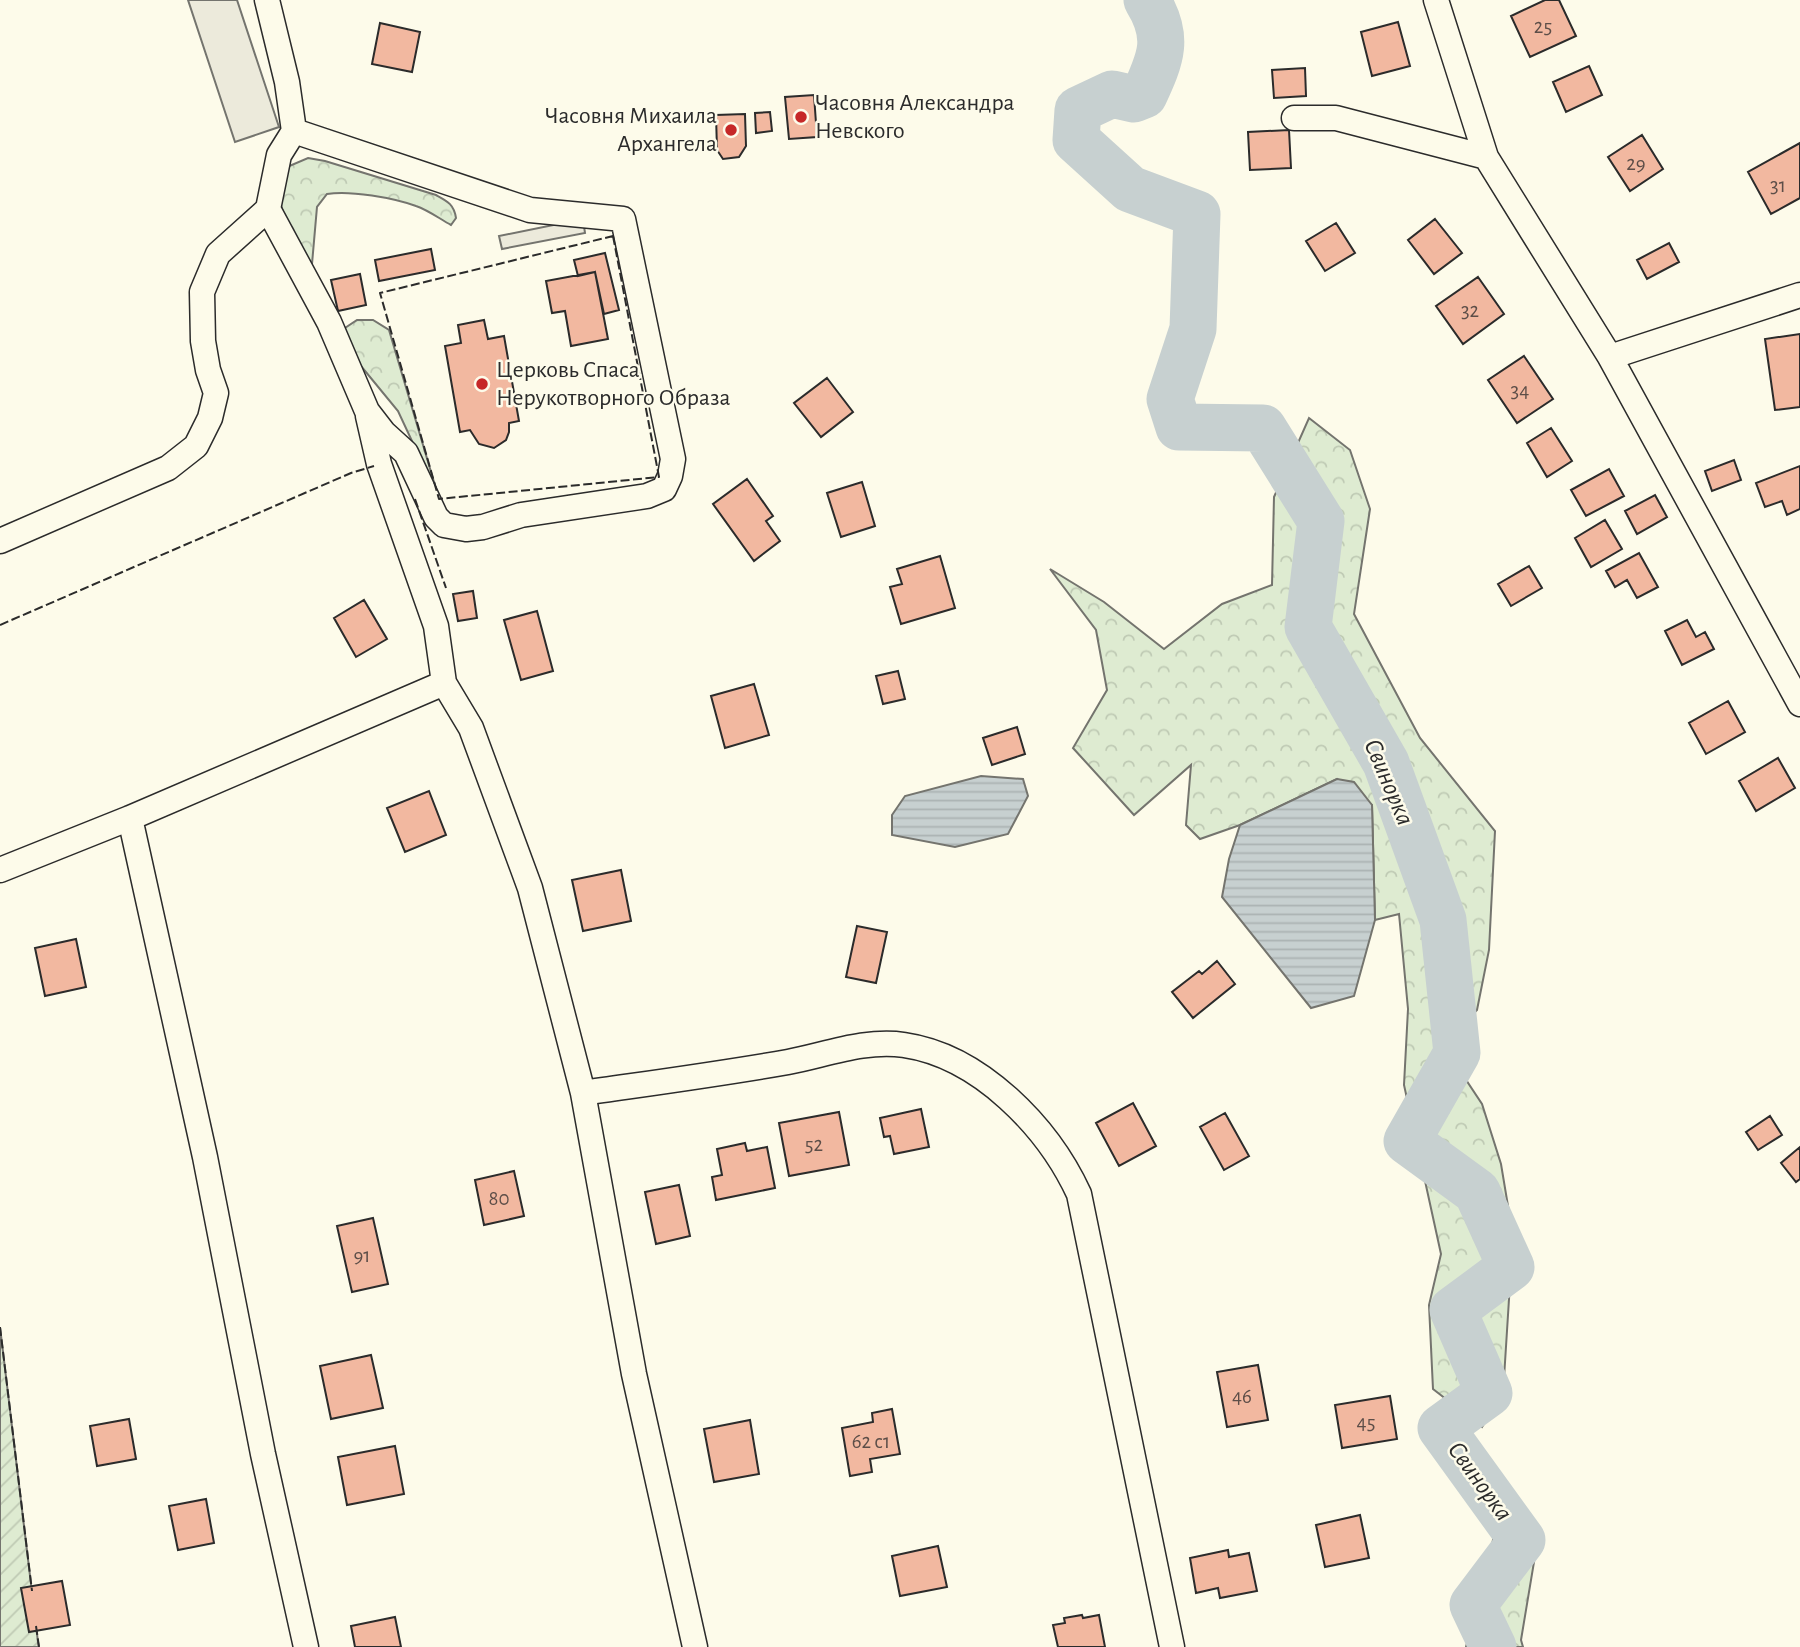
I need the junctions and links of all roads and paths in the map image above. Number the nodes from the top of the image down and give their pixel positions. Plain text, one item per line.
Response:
1 (267, 0) edge
2 (1436, 0) edge
3 (1294, 118) dead end
4 (294, 131) junction
5 (1486, 157) junction
6 (268, 209) junction
7 (1800, 295) edge
8 (1610, 357) junction
9 (367, 411) junction
10 (0, 541) edge
11 (444, 683) junction
12 (1800, 704) edge
13 (130, 818) junction
14 (0, 870) edge
15 (583, 1093) junction
16 (306, 1647) edge
17 (695, 1647) edge
18 (1172, 1647) edge

1 - 4 street
2 - 5 street
3 - 5 street
4 - 6 street
4 - 9 street
5 - 8 street
6 - 9 street
6 - 10 street
7 - 8 street
8 - 12 street
9 - 11 street
11 - 13 street
11 - 15 street
13 - 14 street
13 - 16 street
15 - 17 street
15 - 18 street

